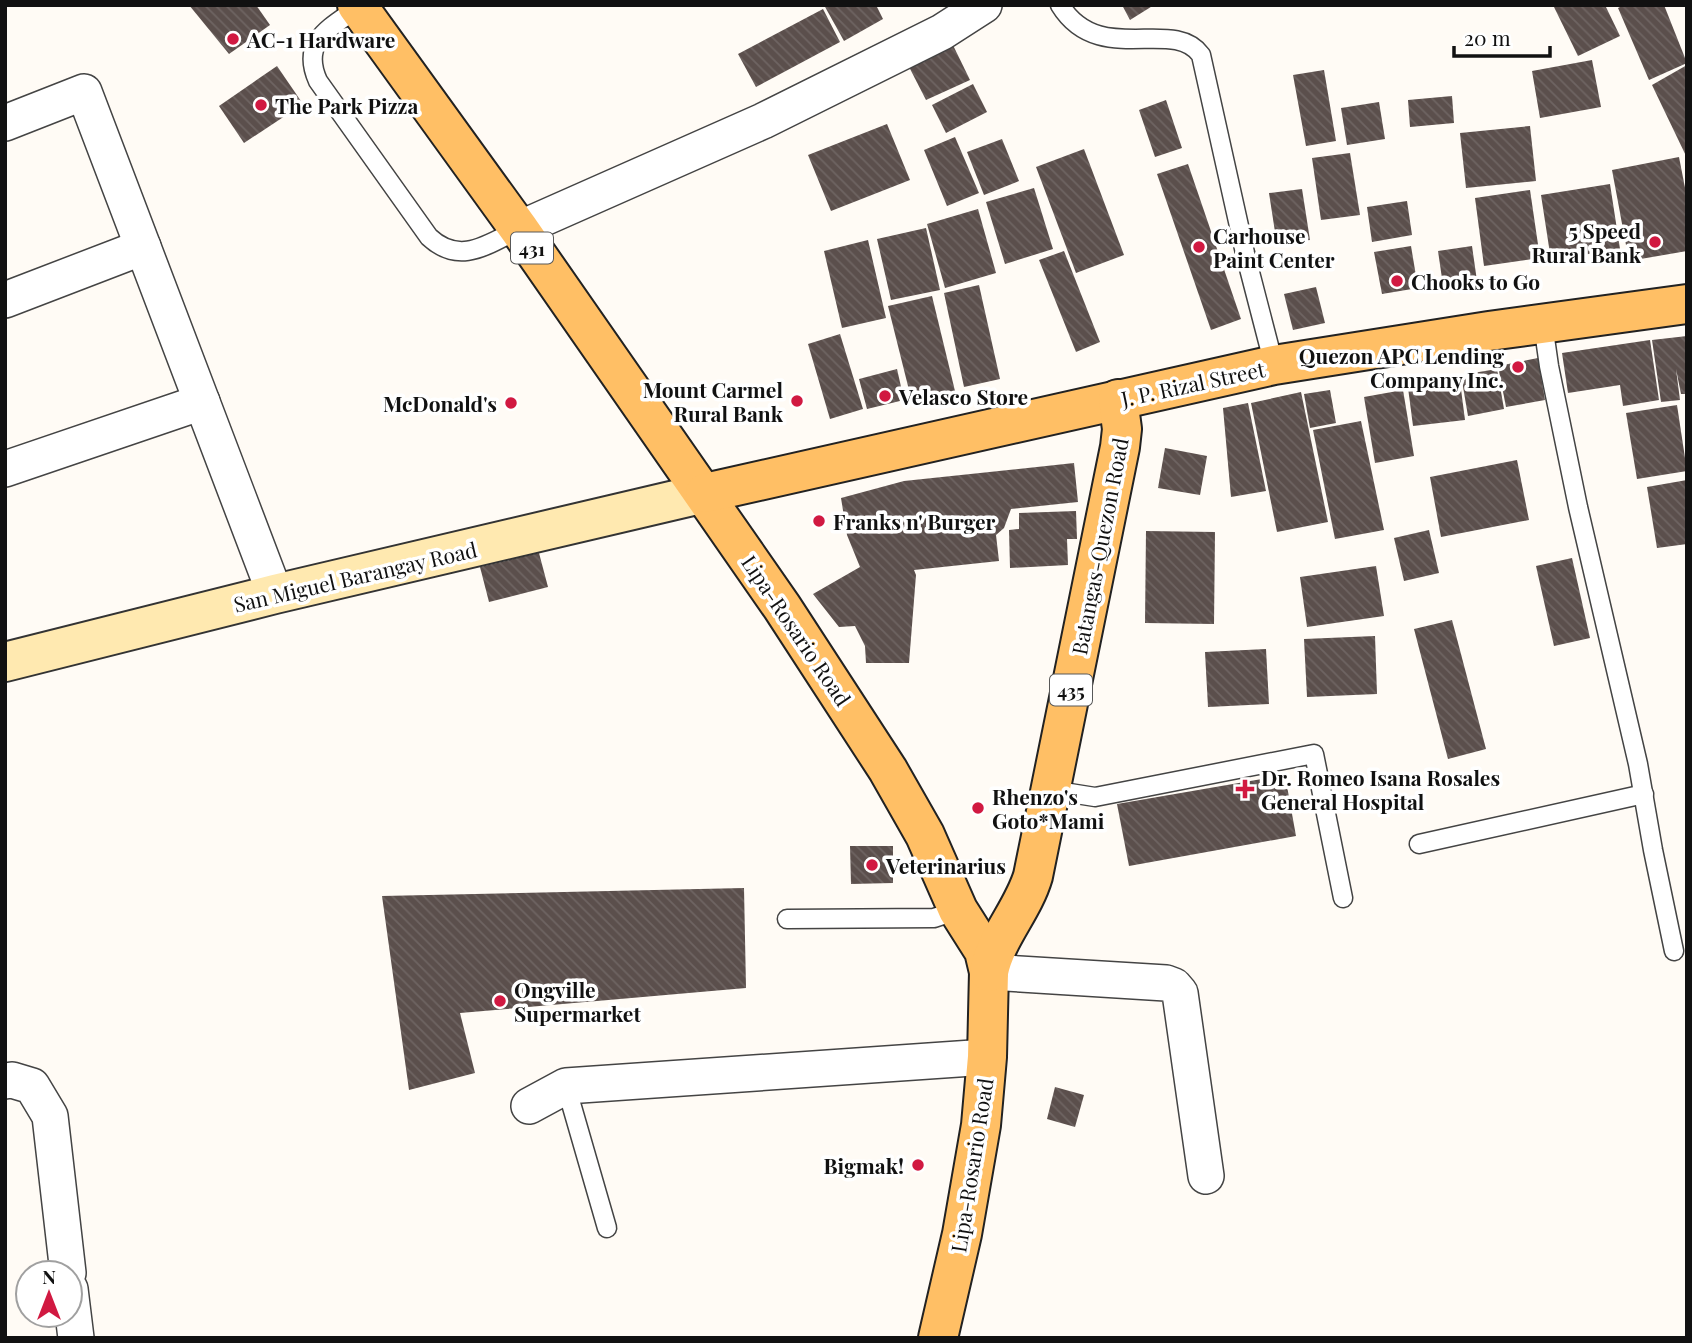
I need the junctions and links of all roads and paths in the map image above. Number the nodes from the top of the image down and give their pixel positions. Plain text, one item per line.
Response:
1 (984, 5) edge
2 (1060, 5) edge
3 (358, 6) edge
4 (5, 123) edge
5 (519, 229) junction
6 (143, 247) junction
7 (5, 299) edge
8 (1687, 304) edge
9 (1543, 324) junction
10 (1274, 365) junction
11 (1118, 399) junction
12 (202, 402) junction
13 (5, 469) edge
14 (705, 493) junction
15 (275, 594) junction
16 (5, 662) edge
17 (1051, 790) junction
18 (1644, 794) junction
19 (1419, 844) dead end
20 (1343, 898) dead end
21 (958, 910) junction
22 (787, 919) dead end
23 (1674, 951) dead end
24 (989, 972) junction
25 (987, 1057) junction
26 (5, 1081) edge
27 (566, 1086) junction
28 (529, 1106) dead end
29 (1206, 1176) dead end
30 (607, 1228) dead end
31 (66, 1259) edge
32 (938, 1338) edge

1 - 5 street
2 - 10 lane
3 - 5 main road, Lipa-Rosario Road / 431
3 - 5 lane
4 - 6 street
5 - 14 main road, Lipa-Rosario Road / 431
6 - 7 street
6 - 12 street
8 - 9 main road, J. P. Rizal Street
9 - 10 main road, J. P. Rizal Street
9 - 18 lane
10 - 11 main road, J. P. Rizal Street
11 - 14 main road, J. P. Rizal Street
11 - 17 main road, Batangas-Quezon Road / 435
12 - 13 street
12 - 15 street
14 - 15 street, San Miguel Barangay Road
14 - 21 main road, Lipa-Rosario Road / 435
15 - 16 street, San Miguel Barangay Road
17 - 20 lane
17 - 24 main road, Batangas-Quezon Road / 435
18 - 19 lane
18 - 23 lane
21 - 22 lane
21 - 24 main road, Lipa-Rosario Road / 435
24 - 25 main road, Lipa-Rosario Road / 435
24 - 29 street
25 - 27 street
25 - 32 main road, Lipa-Rosario Road / 435
26 - 31 street
27 - 28 street
27 - 30 lane

